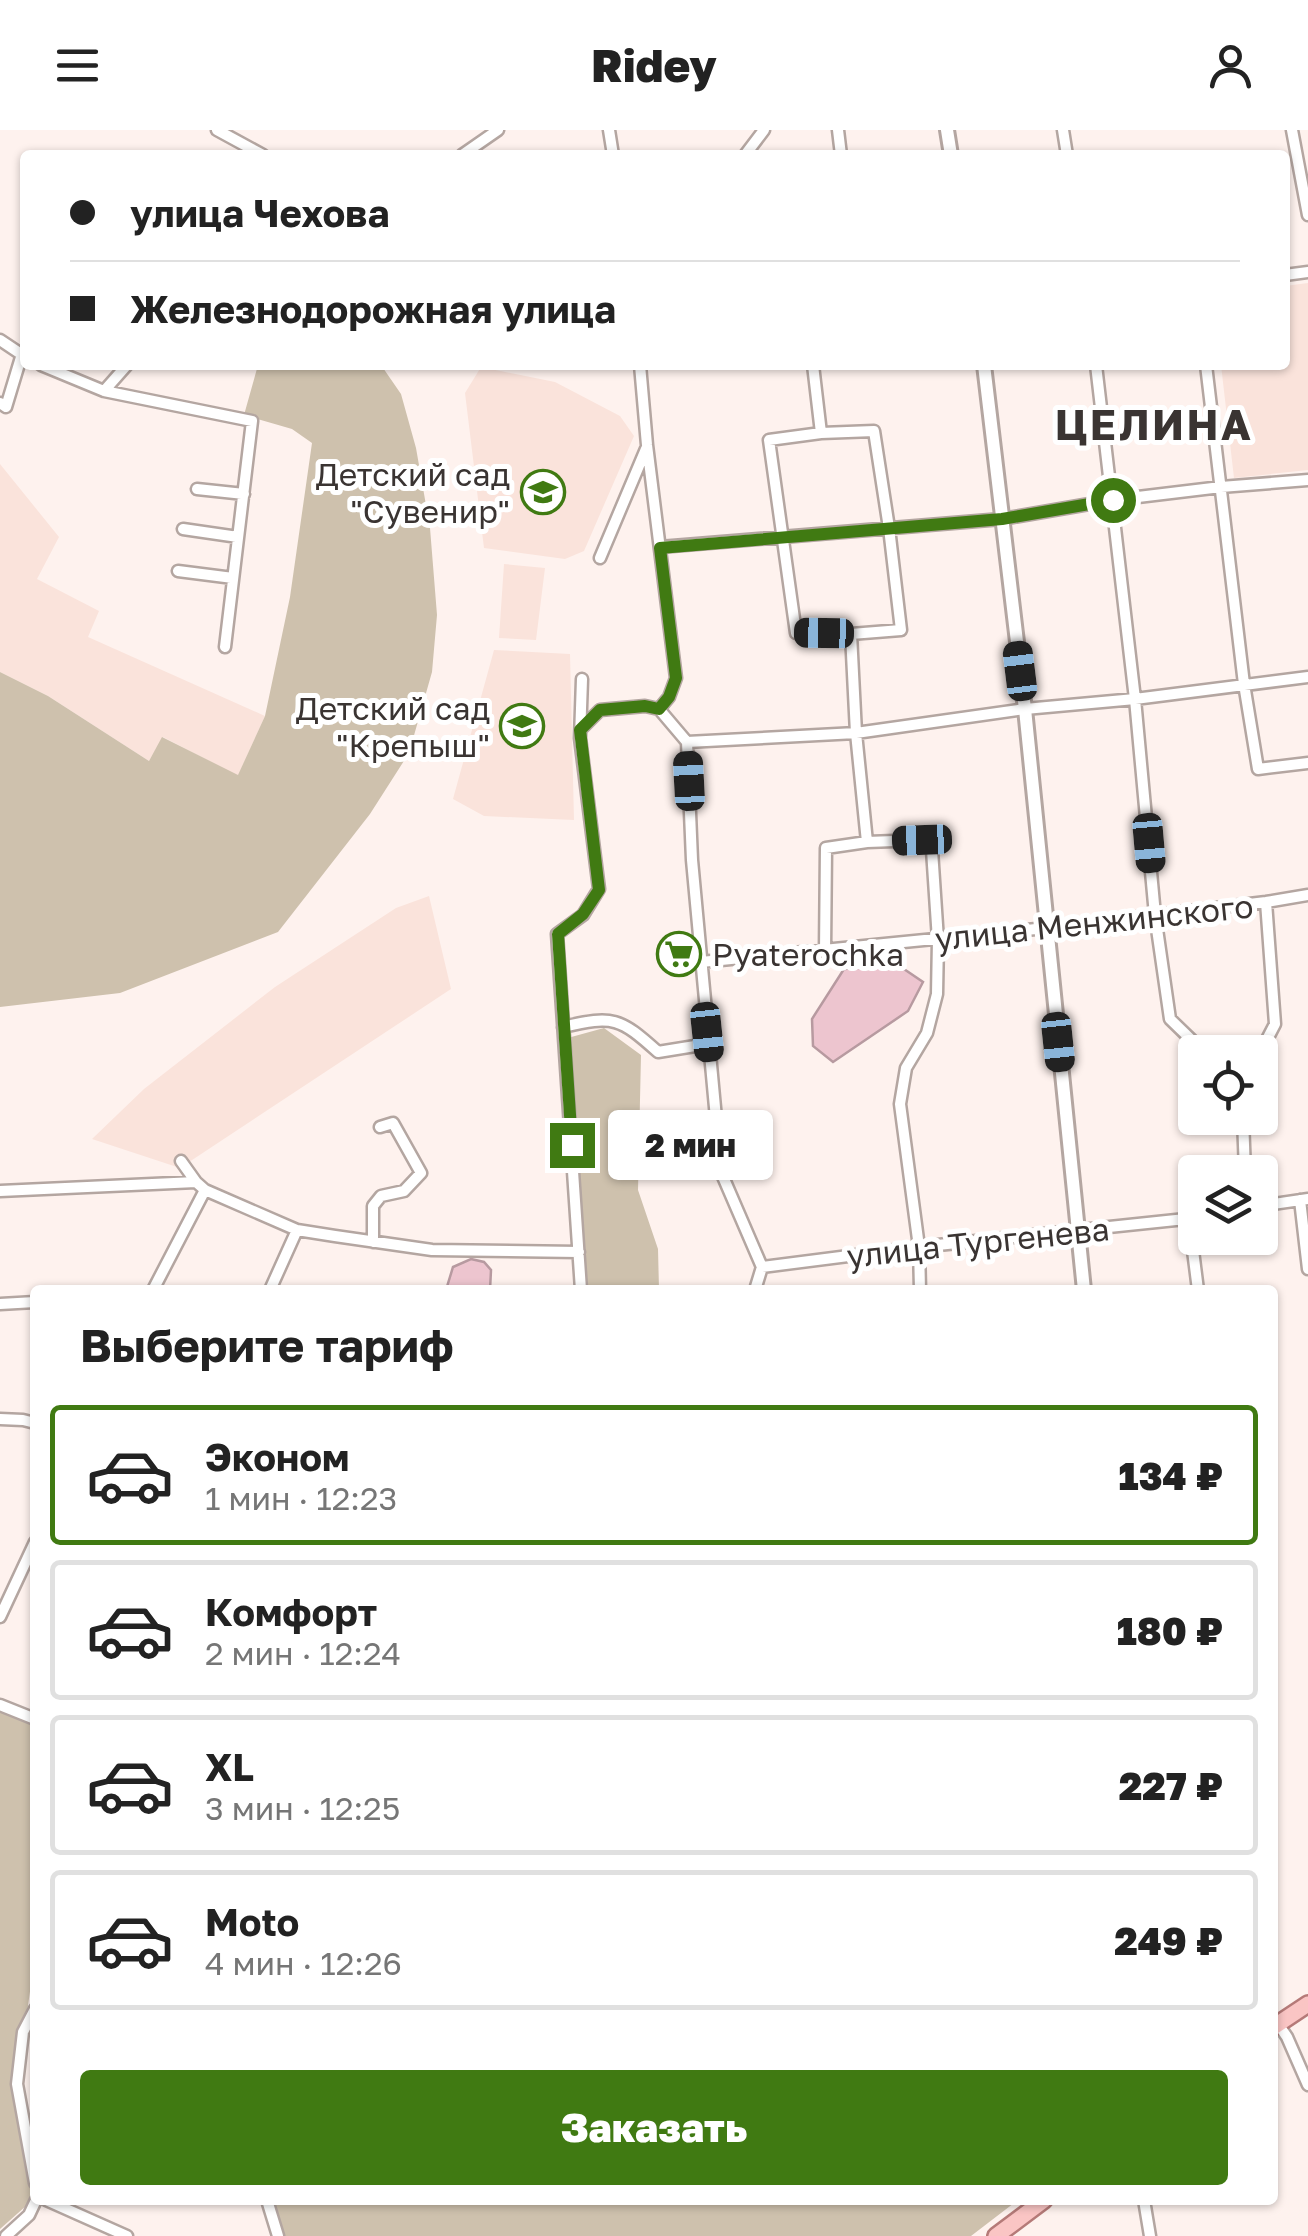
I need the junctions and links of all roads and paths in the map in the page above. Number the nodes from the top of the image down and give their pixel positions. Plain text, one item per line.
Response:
1 (217, 130) edge
2 (498, 130) edge
3 (764, 130) edge
4 (1292, 130) edge
5 (254, 150) edge
6 (469, 150) edge
7 (749, 150) edge
8 (1308, 215) edge
9 (20, 367) edge
10 (54, 370) edge
11 (123, 370) edge
12 (640, 370) edge
13 (814, 370) edge
14 (985, 370) edge
15 (1097, 370) edge
16 (1207, 370) edge
17 (104, 391) junction
18 (0, 404) edge
19 (821, 433) junction
20 (647, 445) junction
21 (1308, 480) edge
22 (1221, 486) junction
23 (197, 489) dead end
24 (244, 494) junction
25 (1113, 500) junction
26 (1002, 519) junction
27 (889, 528) junction
28 (182, 529) dead end
29 (238, 536) junction
30 (784, 537) junction
31 (660, 548) junction
32 (600, 558) dead end
33 (178, 571) dead end
34 (233, 578) junction
35 (851, 634) junction
36 (225, 647) dead end
37 (1308, 677) edge
38 (582, 679) dead end
39 (1244, 684) junction
40 (1135, 699) junction
41 (659, 709) junction
42 (1025, 709) junction
43 (580, 730) junction
44 (856, 733) junction
45 (687, 742) junction
46 (1308, 763) edge
47 (867, 842) junction
48 (1308, 895) edge
49 (1266, 902) junction
50 (1155, 915) junction
51 (1046, 928) junction
52 (938, 940) junction
53 (825, 951) junction
54 (700, 962) junction
55 (563, 1027) junction
56 (1186, 1035) edge
57 (1270, 1035) edge
58 (695, 1046) dead end
59 (380, 1127) dead end
60 (182, 1162) dead end
61 (200, 1186) junction
62 (0, 1191) edge
63 (1304, 1200) edge
64 (1278, 1204) edge
65 (1178, 1220) edge
66 (297, 1230) junction
67 (1077, 1232) junction
68 (372, 1242) junction
69 (919, 1248) junction
70 (580, 1252) junction
71 (1195, 1255) edge
72 (762, 1267) junction
73 (1308, 1269) edge
74 (155, 1285) edge
75 (272, 1285) edge
76 (582, 1285) edge
77 (756, 1285) edge
78 (920, 1285) edge
79 (1083, 1285) edge
80 (1198, 1285) edge
81 (30, 1302) edge
82 (0, 1304) edge
83 (0, 1419) edge
84 (30, 1422) edge
85 (30, 1553) edge
86 (0, 1617) edge
87 (0, 1705) edge
88 (30, 1718) edge
89 (1308, 2004) edge
90 (1279, 2030) edge
91 (29, 2034) edge
92 (1308, 2085) edge
93 (30, 2156) edge
94 (34, 2205) edge
95 (57, 2205) edge
96 (269, 2205) edge
97 (1037, 2205) edge
98 (1145, 2205) edge
99 (6, 2236) edge
100 (127, 2236) edge
101 (278, 2236) edge
102 (996, 2236) edge
103 (1150, 2236) edge

1 - 5 street
2 - 6 street
3 - 7 street
4 - 8 street
9 - 18 street
10 - 17 street
11 - 17 street
12 - 20 street
13 - 19 street
14 - 26 street
15 - 25 street
16 - 22 street
17 - 24 street
19 - 27 street
19 - 30 street
20 - 31 street
20 - 32 street
21 - 22 street
22 - 25 street
22 - 39 street
23 - 24 street
24 - 29 street
25 - 26 street
25 - 40 street
26 - 27 street
26 - 42 street
27 - 30 street
27 - 35 street
28 - 29 street
29 - 34 street
30 - 31 street
30 - 35 street
31 - 41 street
33 - 34 street
34 - 36 street
35 - 44 street
37 - 39 street
38 - 43 street
39 - 40 street
39 - 46 street
40 - 42 street
40 - 50 street
41 - 43 street
41 - 45 street
42 - 44 street
42 - 51 street
43 - 55 street
44 - 45 street
44 - 47 street
45 - 54 street
47 - 52 street
47 - 53 street
48 - 49 street, улица Менжинского
49 - 50 street, улица Менжинского
49 - 57 street
50 - 51 street, улица Менжинского
50 - 56 street
51 - 52 street, улица Менжинского
51 - 67 street
52 - 53 street, улица Менжинского
52 - 69 street
53 - 54 street, улица Менжинского
54 - 72 street
55 - 58 street
55 - 70 street
59 - 68 street
60 - 61 street
61 - 62 street
61 - 66 street
61 - 74 street
63 - 64 street
63 - 73 street
65 - 67 street, улица Тургенева
66 - 68 street
66 - 75 street
67 - 69 street, улица Тургенева
67 - 79 street
68 - 70 street
69 - 72 street, улица Тургенева
69 - 78 street
70 - 76 street
71 - 80 street
72 - 77 street
81 - 82 street
83 - 84 street
85 - 86 street
87 - 88 street
89 - 90 main road
90 - 92 street
91 - 93 street
94 - 99 street
95 - 100 street
96 - 101 street
97 - 102 main road
98 - 103 street

